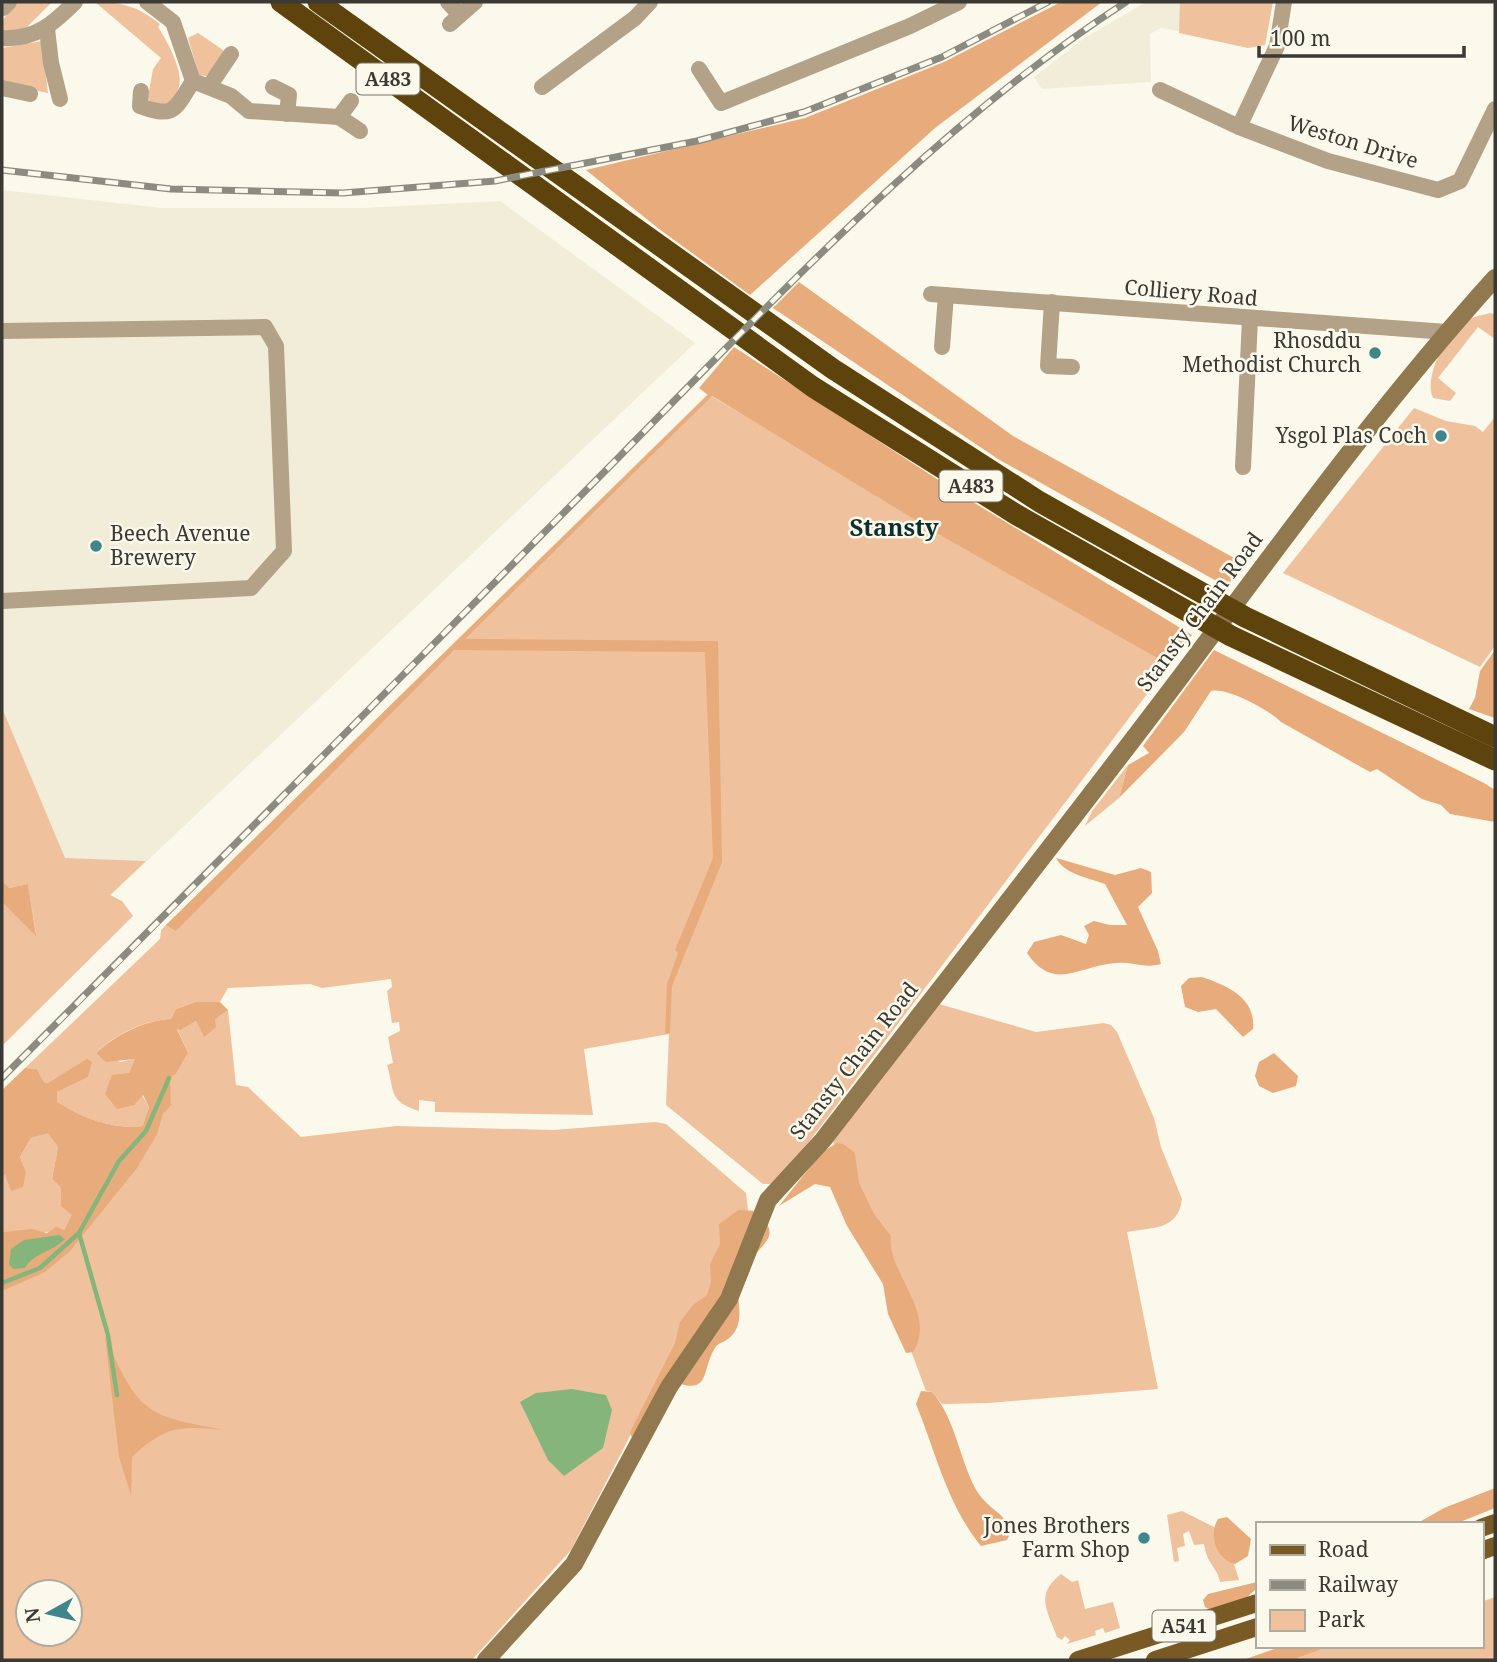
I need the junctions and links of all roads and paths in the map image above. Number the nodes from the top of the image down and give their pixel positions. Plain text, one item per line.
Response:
1 (75, 2) edge
2 (147, 2) edge
3 (281, 2) edge
4 (318, 2) edge
5 (448, 2) edge
6 (475, 2) edge
7 (650, 2) edge
8 (959, 2) edge
9 (1284, 2) edge
10 (47, 29) junction
11 (2, 38) edge
12 (231, 54) dead end
13 (699, 69) dead end
14 (193, 81) junction
15 (210, 85) junction
16 (273, 87) dead end
17 (542, 87) dead end
18 (2, 88) edge
19 (1160, 90) dead end
20 (30, 94) dead end
21 (61, 99) dead end
22 (138, 102) dead end
23 (351, 102) dead end
24 (1495, 109) edge
25 (287, 114) junction
26 (339, 117) junction
27 (1239, 127) junction
28 (360, 131) dead end
29 (1495, 278) edge
30 (1052, 302) junction
31 (1250, 320) junction
32 (2, 331) edge
33 (1447, 332) junction
34 (942, 347) dead end
35 (1072, 367) dead end
36 (1243, 467) dead end
37 (2, 601) edge
38 (1495, 737) edge
39 (1495, 760) edge
40 (1256, 1603) edge
41 (1256, 1627) edge
42 (486, 1660) edge
43 (1078, 1660) edge
44 (1154, 1660) edge

1 - 10 street
2 - 14 street
3 - 39 highway, A483
4 - 38 highway, A483
5 - 6 street
7 - 17 street
8 - 13 street
9 - 27 street
10 - 11 street
10 - 21 street
12 - 15 street
14 - 15 street
14 - 22 street
15 - 25 street
16 - 25 street
18 - 20 street
19 - 27 street, Weston Drive
23 - 26 street
24 - 27 street, Weston Drive
25 - 26 street
26 - 28 street
29 - 33 street, Stansty Chain Road
30 - 31 street, Colliery Road
30 - 34 street, Colliery Road
30 - 35 street
31 - 33 street, Colliery Road
31 - 36 street
32 - 37 street
33 - 42 street, Stansty Chain Road
40 - 43 main road, A541
41 - 44 main road, A541

